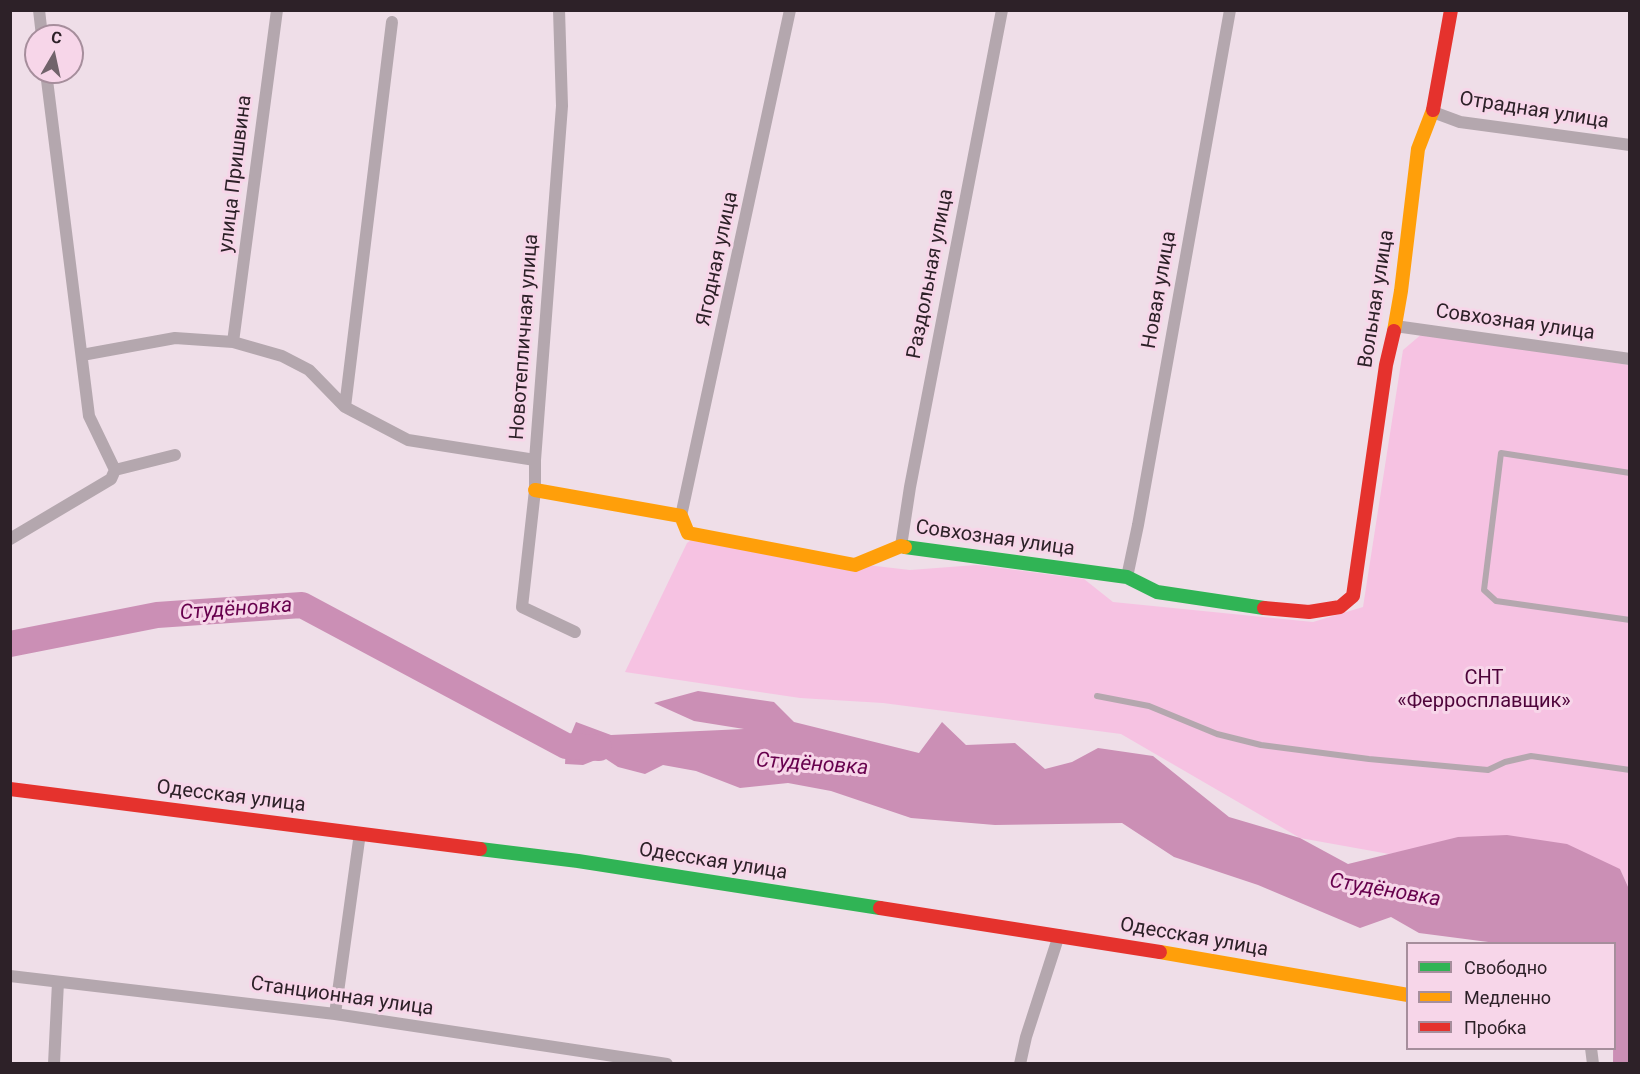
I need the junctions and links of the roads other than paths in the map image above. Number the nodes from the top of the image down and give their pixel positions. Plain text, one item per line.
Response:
1 (277, 10) edge
2 (559, 10) edge
3 (790, 10) edge
4 (1002, 10) edge
5 (1230, 10) edge
6 (1450, 10) edge
7 (392, 22) dead end
8 (48, 84) edge
9 (1433, 112) junction
10 (1629, 145) edge
11 (1395, 326) junction
12 (233, 342) junction
13 (82, 354) junction
14 (1629, 358) edge
15 (345, 407) junction
16 (175, 455) dead end
17 (535, 460) junction
18 (115, 470) junction
19 (1629, 473) edge
20 (535, 490) junction
21 (681, 516) junction
22 (10, 539) edge
23 (901, 546) junction
24 (1126, 577) junction
25 (1353, 596) joint
26 (1629, 620) edge
27 (575, 632) dead end
28 (1096, 696) dead end
29 (1629, 770) edge
30 (10, 789) edge
31 (360, 833) junction
32 (1059, 935) junction
33 (10, 976) edge
34 (58, 982) junction
35 (1406, 995) edge
36 (335, 1014) junction
37 (54, 1064) edge
38 (667, 1064) edge
39 (1020, 1064) edge

1 - 12 street, улица Пришвина
2 - 17 street, Новотепличная улица
3 - 21 street, Ягодная улица
4 - 23 street, Раздольная улица
5 - 24 street, Новая улица
6 - 9 street, Вольная улица
7 - 15 street
8 - 13 street
9 - 10 street, Отрадная улица
9 - 11 street, Вольная улица
11 - 14 street, Совхозная улица
11 - 25 street, Вольная улица
12 - 13 street
12 - 15 street
13 - 18 street
15 - 17 street
16 - 18 street
17 - 20 street, Новотепличная улица
18 - 22 street
19 - 26 lane
20 - 21 street
20 - 27 street, Новотепличная улица
21 - 23 street, Совхозная улица
23 - 24 street, Совхозная улица
24 - 25 street, Совхозная улица
28 - 29 lane
30 - 31 street, Одесская улица
31 - 32 street, Одесская улица
31 - 36 street
32 - 35 street, Одесская улица
32 - 39 street
33 - 34 street, Станционная улица
34 - 36 street, Станционная улица
34 - 37 street
36 - 38 street, Станционная улица

